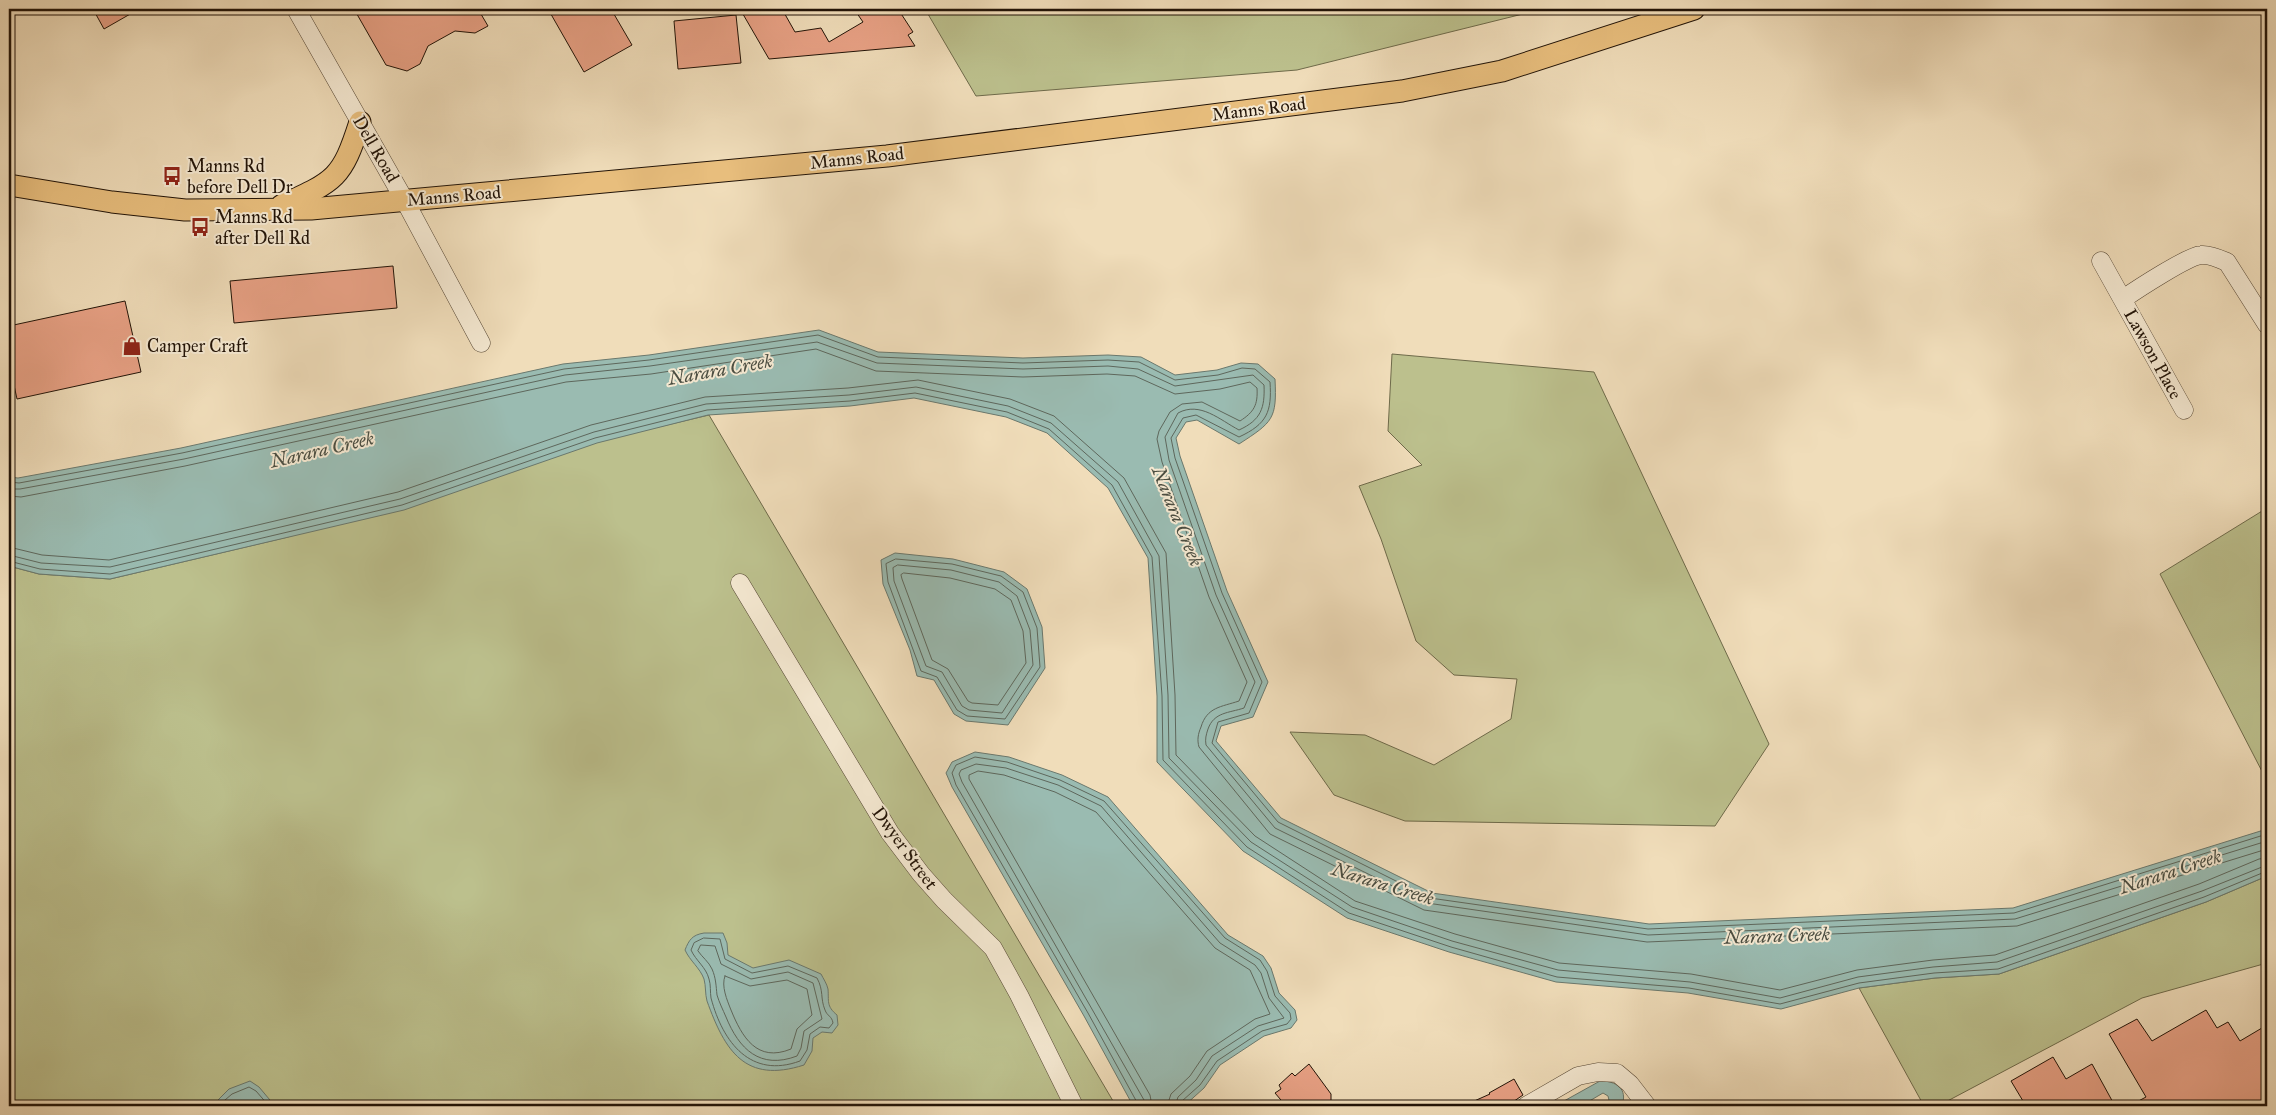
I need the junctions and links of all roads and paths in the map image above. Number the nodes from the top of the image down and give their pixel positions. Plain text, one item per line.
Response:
1 (296, 9) edge
2 (1694, 9) edge
3 (360, 122) junction
4 (9, 185) edge
5 (406, 201) junction
6 (273, 209) junction
7 (2102, 261) dead end
8 (2123, 299) junction
9 (2267, 325) edge
10 (481, 343) dead end
11 (2184, 410) dead end
12 (740, 583) dead end
13 (1074, 1106) edge
14 (1526, 1106) edge
15 (1647, 1106) edge

1 - 3 street, Dell Road
2 - 5 main road, Manns Road
3 - 5 street, Dell Road
3 - 6 main road
4 - 6 main road, Manns Road
5 - 6 main road, Manns Road
5 - 10 street, Dell Road
7 - 8 street, Lawson Place
8 - 9 street, Lawson Place
8 - 11 street, Lawson Place
12 - 13 street, Dwyer Street
14 - 15 street

